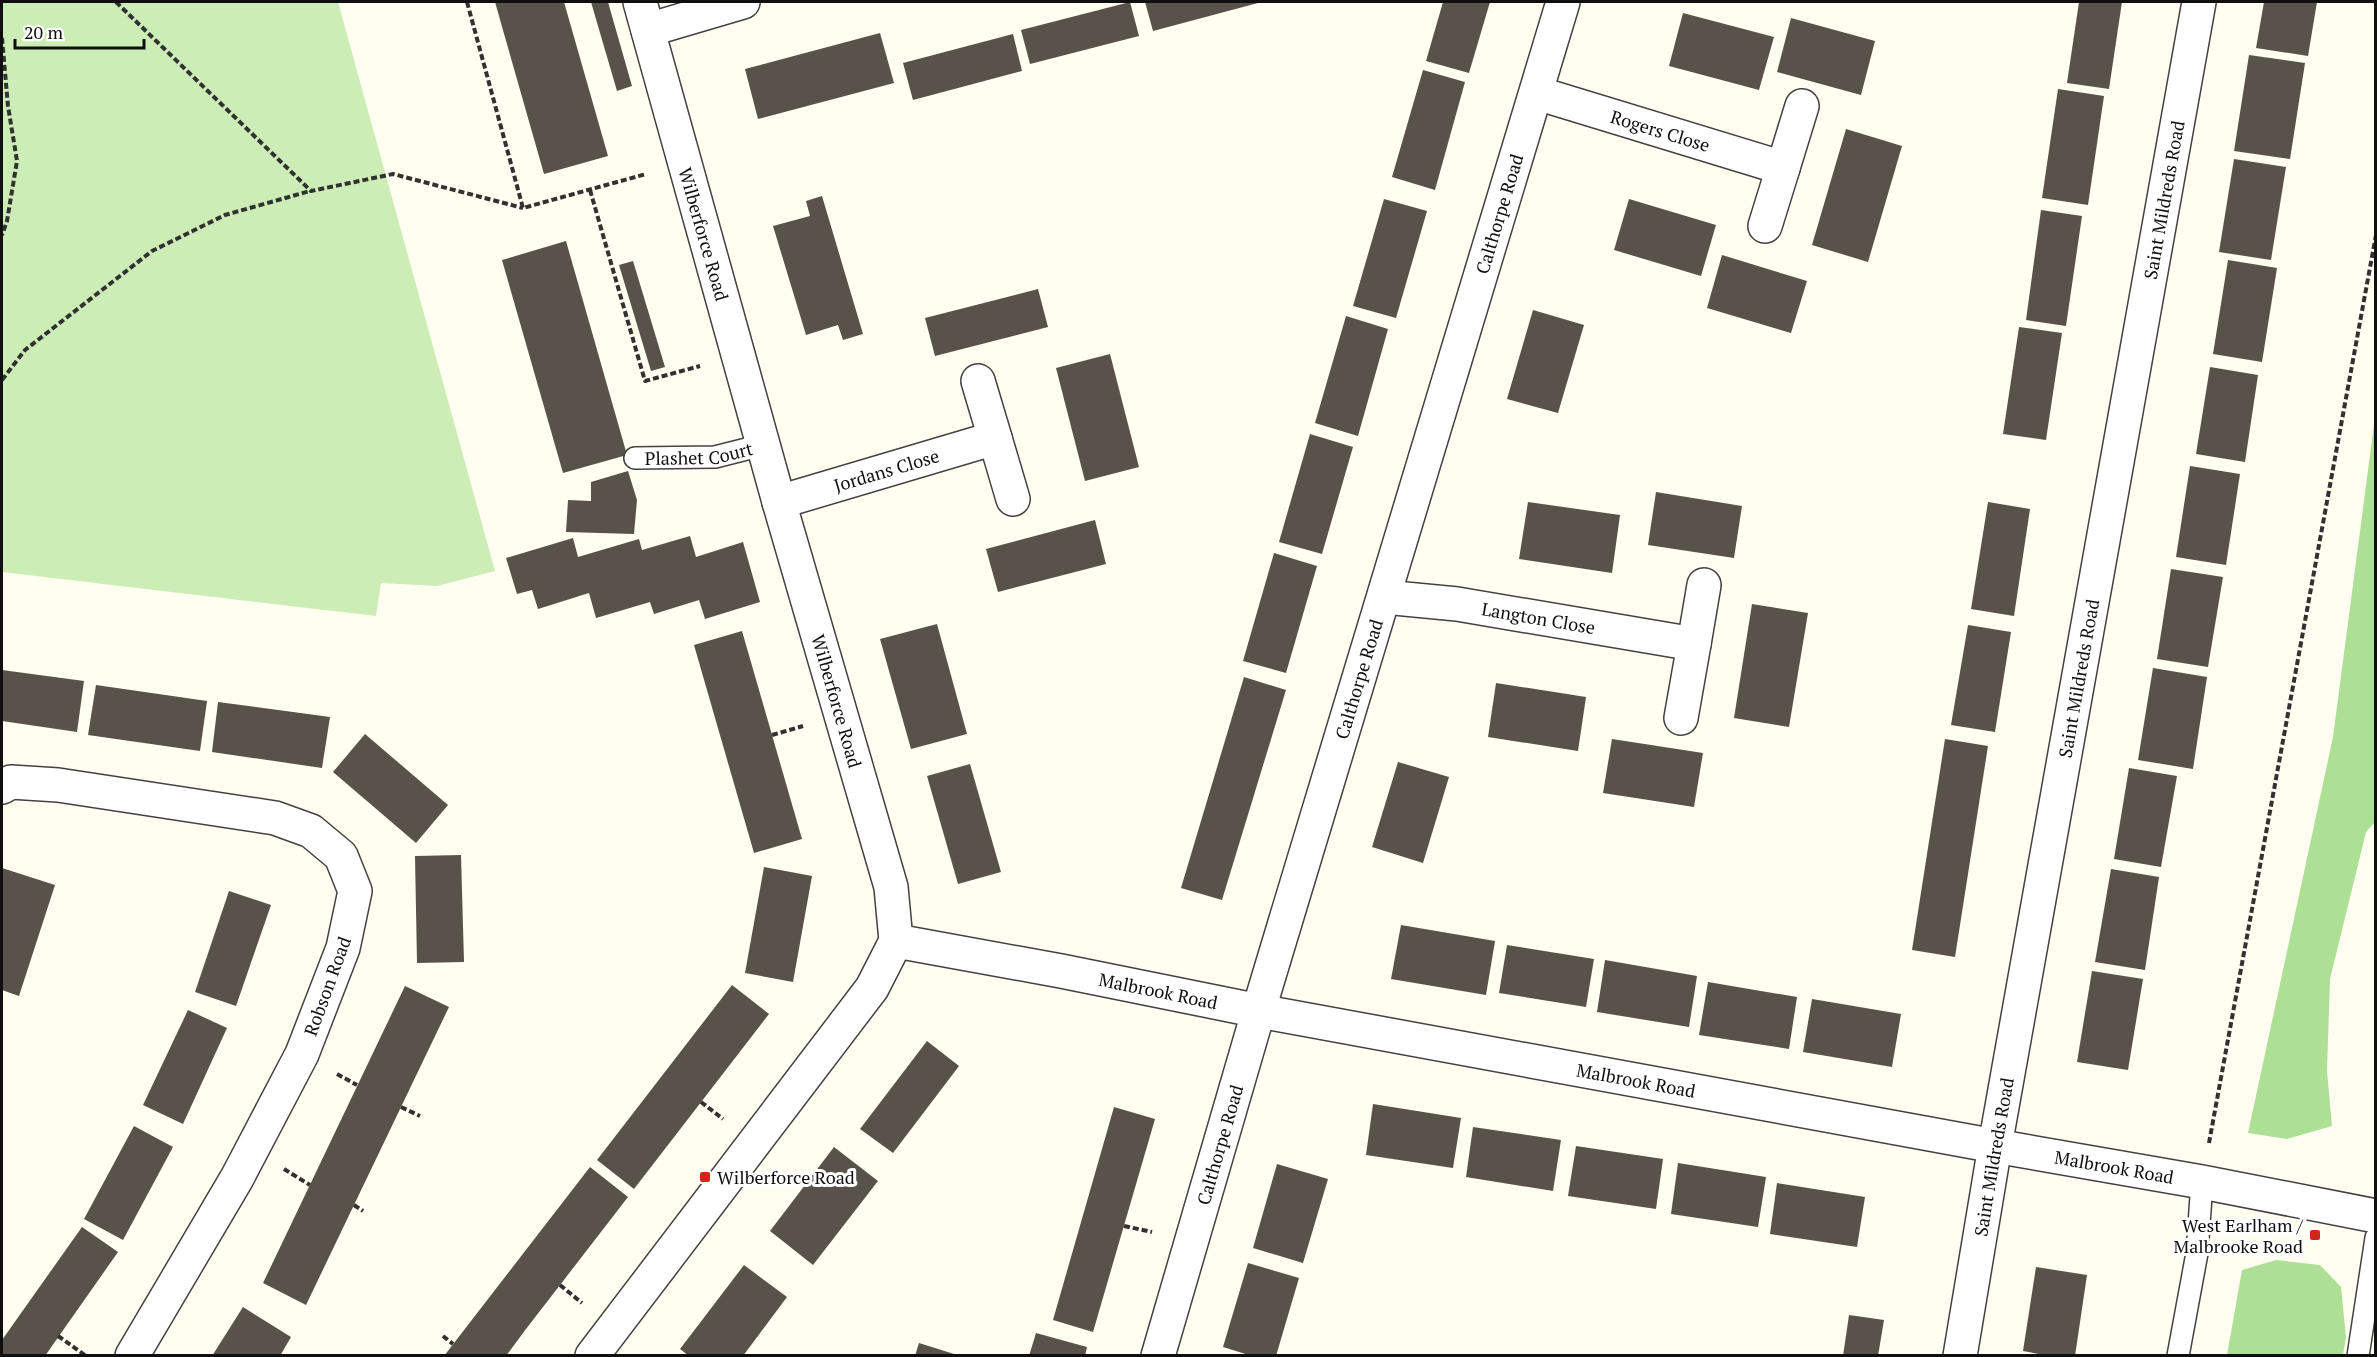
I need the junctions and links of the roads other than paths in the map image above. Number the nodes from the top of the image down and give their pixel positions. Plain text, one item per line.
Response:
1 (743, 2) edge
2 (1563, 2) edge
3 (2199, 2) edge
4 (644, 16) edge
5 (1537, 93) junction
6 (1802, 106) dead end
7 (1783, 168) junction
8 (1765, 226) dead end
9 (978, 381) dead end
10 (995, 438) junction
11 (763, 445) junction
12 (635, 458) dead end
13 (1013, 499) dead end
14 (779, 502) junction
15 (1704, 585) dead end
16 (1384, 597) junction
17 (1694, 644) junction
18 (1680, 718) dead end
19 (2, 787) edge
20 (896, 941) junction
21 (1259, 1011) junction
22 (1995, 1146) junction
23 (2202, 1182) junction
24 (2376, 1216) edge
25 (2376, 1238) edge
26 (132, 1356) edge
27 (592, 1356) edge
28 (1158, 1356) edge
29 (1960, 1356) edge
30 (2178, 1356) edge
31 (2358, 1356) edge

1 - 4 street
2 - 5 street, Calthorpe Road
3 - 22 street, Saint Mildreds Road
4 - 11 street, Wilberforce Road
5 - 7 street, Rogers Close
5 - 16 street, Calthorpe Road
6 - 7 street
7 - 8 street
9 - 10 street
10 - 13 street
10 - 14 street, Jordans Close
11 - 12 lane, Plashet Court
11 - 14 street, Wilberforce Road
14 - 20 street, Wilberforce Road
15 - 17 street
16 - 17 street, Langton Close
16 - 21 street, Calthorpe Road
17 - 18 street
19 - 26 street, Robson Road
20 - 21 street, Malbrook Road
20 - 27 street
21 - 22 street, Malbrook Road
21 - 28 street, Calthorpe Road
22 - 23 street, Malbrook Road
22 - 29 street, Saint Mildreds Road
23 - 24 street, Malbrook Road
23 - 30 lane
25 - 31 lane

